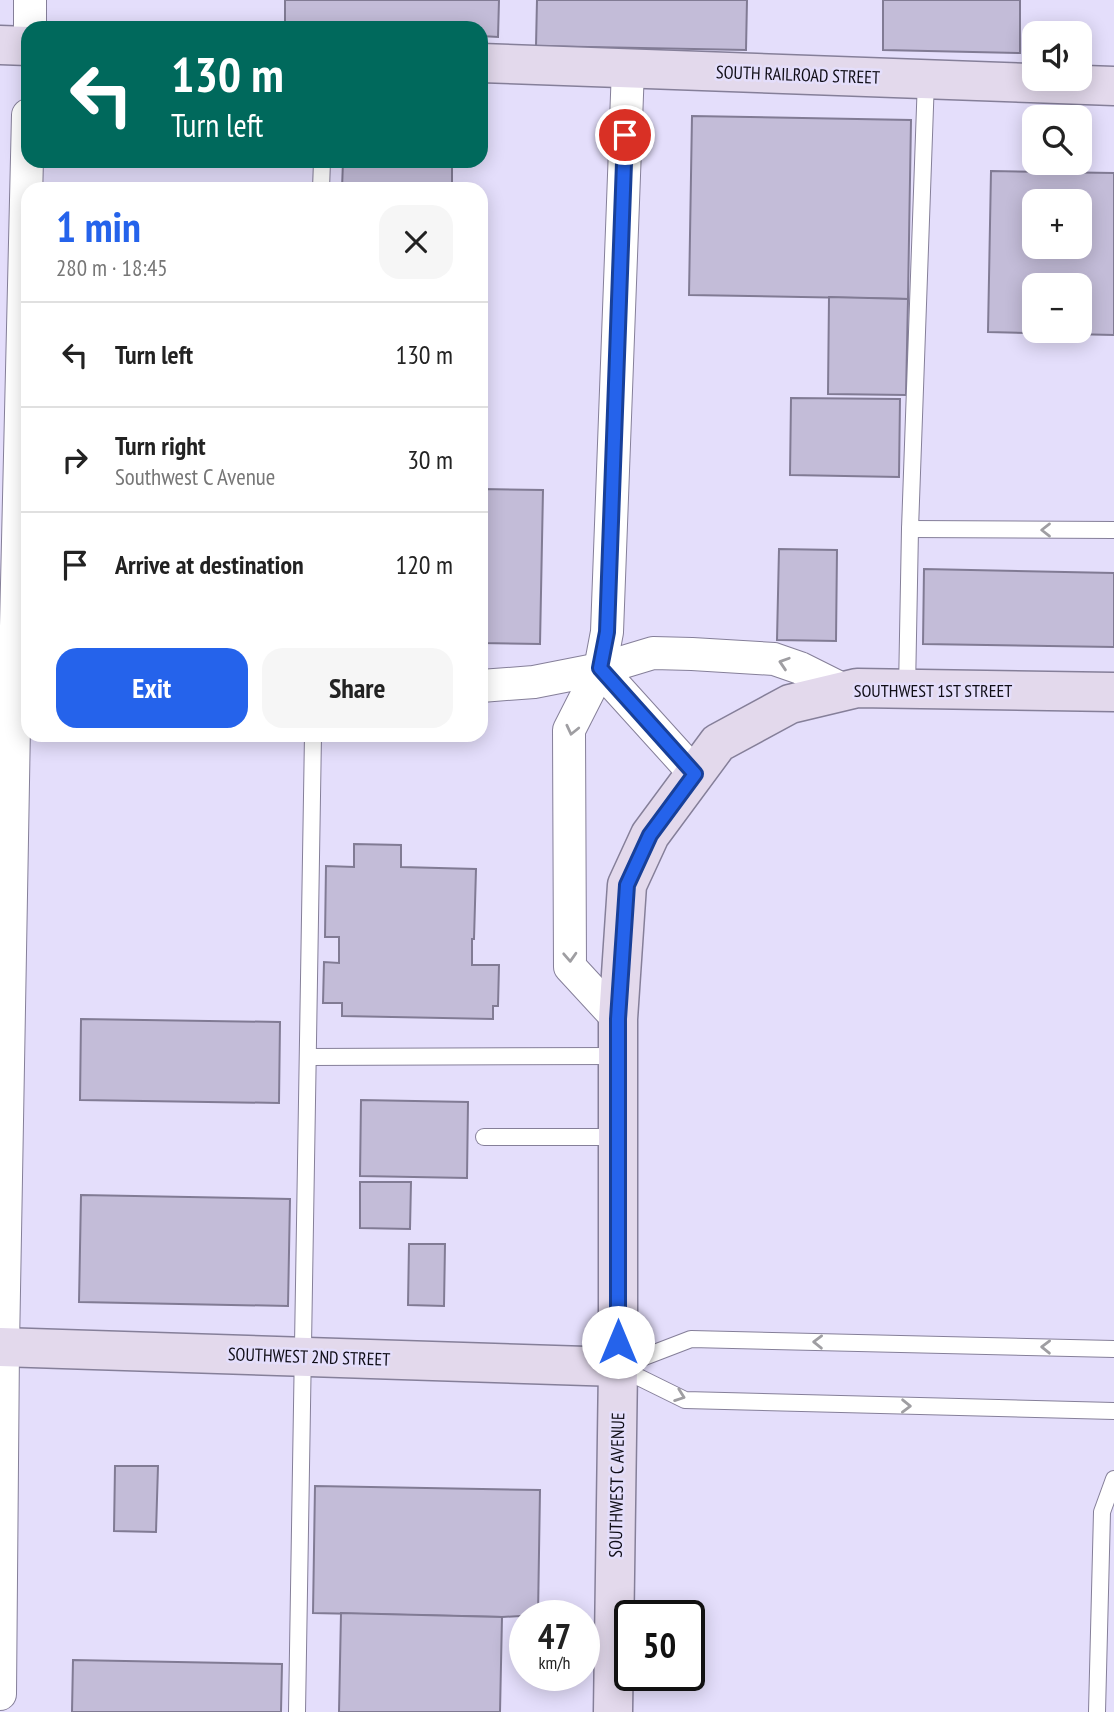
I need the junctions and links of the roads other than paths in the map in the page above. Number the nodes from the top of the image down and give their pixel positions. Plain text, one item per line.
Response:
1 (30, 0) edge
2 (30, 21) edge
3 (0, 45) edge
4 (21, 46) edge
5 (488, 63) edge
6 (628, 68) junction
7 (926, 79) junction
8 (1114, 86) edge
9 (21, 392) edge
10 (910, 529) junction
11 (1114, 530) edge
12 (600, 668) junction
13 (14, 669) edge
14 (488, 685) edge
15 (907, 689) junction
16 (846, 691) junction
17 (1114, 692) edge
18 (313, 742) edge
19 (695, 774) junction
20 (618, 1037) junction
21 (308, 1057) junction
22 (484, 1137) dead end
23 (618, 1137) junction
24 (2, 1347) edge
25 (1114, 1349) edge
26 (304, 1357) junction
27 (618, 1367) junction
28 (1114, 1411) edge
29 (1114, 1479) edge
30 (1, 1506) edge
31 (0, 1694) edge
32 (297, 1712) edge
33 (613, 1712) edge
34 (1097, 1712) edge

1 - 2 street
3 - 4 main road
5 - 6 main road, SOUTH RAILROAD STREET
6 - 7 main road, SOUTH RAILROAD STREET
6 - 12 street
7 - 8 main road, SOUTH RAILROAD STREET
7 - 10 lane
9 - 13 street
11 -> 10 lane
10 - 15 lane
12 - 14 street
16 -> 12 street
12 - 19 street
12 -> 20 street
13 - 24 street
15 - 16 main road, SOUTHWEST 1ST STREET
15 - 17 main road, SOUTHWEST 1ST STREET
16 - 19 main road, SOUTHWEST 1ST STREET
18 - 21 lane
19 - 20 main road, SOUTHWEST C AVENUE
20 - 21 lane
20 - 23 main road, SOUTHWEST C AVENUE
21 - 26 lane
22 - 23 lane
23 - 27 main road, SOUTHWEST C AVENUE
24 - 26 main road, SOUTHWEST 2ND STREET
24 - 30 street
25 -> 27 lane
26 - 27 main road, SOUTHWEST 2ND STREET
26 - 32 lane
27 -> 28 lane
27 - 33 main road, SOUTHWEST C AVENUE
29 - 34 lane
30 - 31 street

